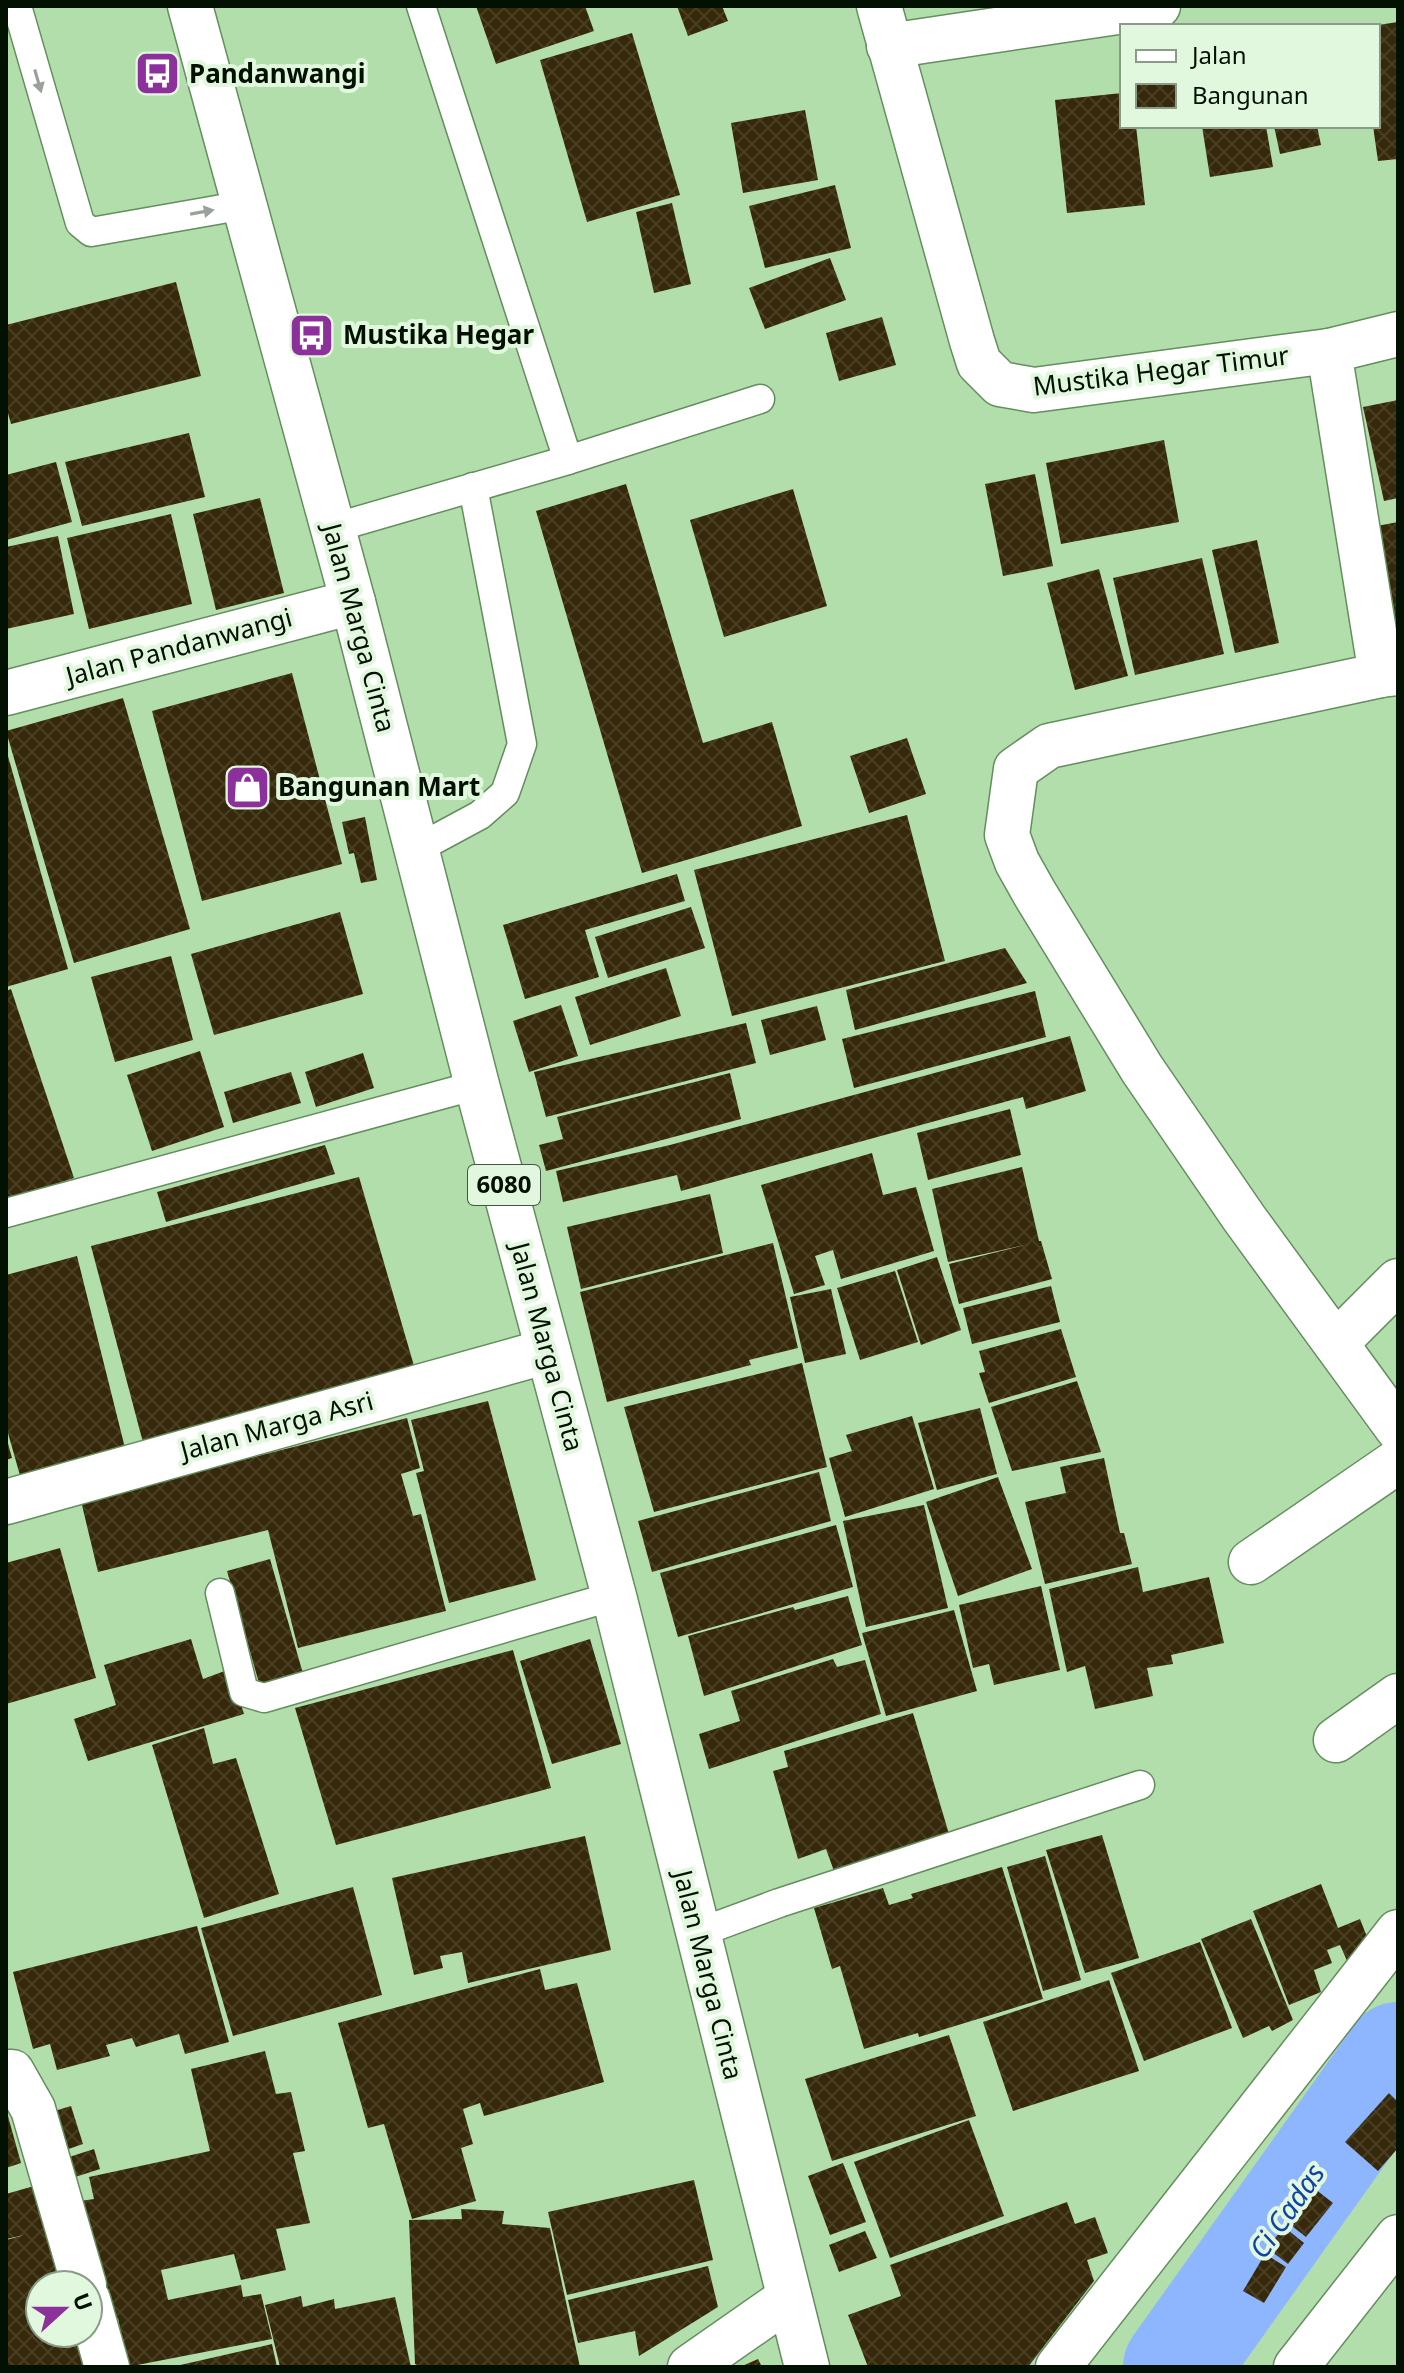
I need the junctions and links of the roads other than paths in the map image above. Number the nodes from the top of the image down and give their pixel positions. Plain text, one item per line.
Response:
1 (17, 6) edge
2 (190, 6) edge
3 (421, 6) edge
4 (1158, 6) edge
5 (884, 26) edge
6 (245, 205) junction
7 (1398, 334) edge
8 (1329, 351) junction
9 (760, 399) dead end
10 (568, 460) junction
11 (473, 487) junction
12 (333, 528) junction
13 (353, 602) junction
14 (1390, 674) edge
15 (6, 693) edge
16 (417, 849) junction
17 (477, 1085) junction
18 (6, 1213) edge
19 (1398, 1281) edge
20 (1336, 1343) junction
21 (548, 1351) junction
22 (1398, 1429) edge
23 (1398, 1461) edge
24 (6, 1502) edge
25 (1251, 1562) dead end
26 (220, 1593) dead end
27 (614, 1596) junction
28 (1398, 1696) edge
29 (1336, 1740) dead end
30 (1140, 1785) dead end
31 (1398, 1932) edge
32 (698, 1933) junction
33 (6, 2072) edge
34 (1398, 2237) edge
35 (79, 2269) edge
36 (789, 2298) junction
37 (690, 2367) edge
38 (807, 2367) edge
39 (1058, 2367) edge
40 (1296, 2367) edge

1 -> 6 lane
2 - 6 street, Jalan Marga Cinta / 6080
3 - 10 lane
4 - 5 street
5 - 8 street, Mustika Hegar Timur
6 - 12 street, Jalan Marga Cinta / 6080
7 - 8 street, Mustika Hegar Timur
8 - 14 street
9 - 10 lane
10 - 11 lane
11 - 12 lane
11 - 16 lane
12 - 13 street, Jalan Marga Cinta / 6080
13 - 15 street, Jalan Pandanwangi
13 - 16 street, Jalan Marga Cinta / 6080
14 - 20 street
16 - 17 street, Jalan Marga Cinta / 6080
17 - 18 lane
17 - 21 street, Jalan Marga Cinta / 6080
19 - 20 street
20 - 22 street
21 - 24 street, Jalan Marga Asri
21 - 27 street, Jalan Marga Cinta / 6080
23 - 25 street
26 - 27 lane
27 - 32 street, Jalan Marga Cinta / 6080
28 - 29 street
30 - 32 lane
31 - 39 street
32 - 36 street, Jalan Marga Cinta / 6080
33 - 35 street
34 - 40 street
36 - 37 street
36 - 38 street, Jalan Marga Cinta / 6080

